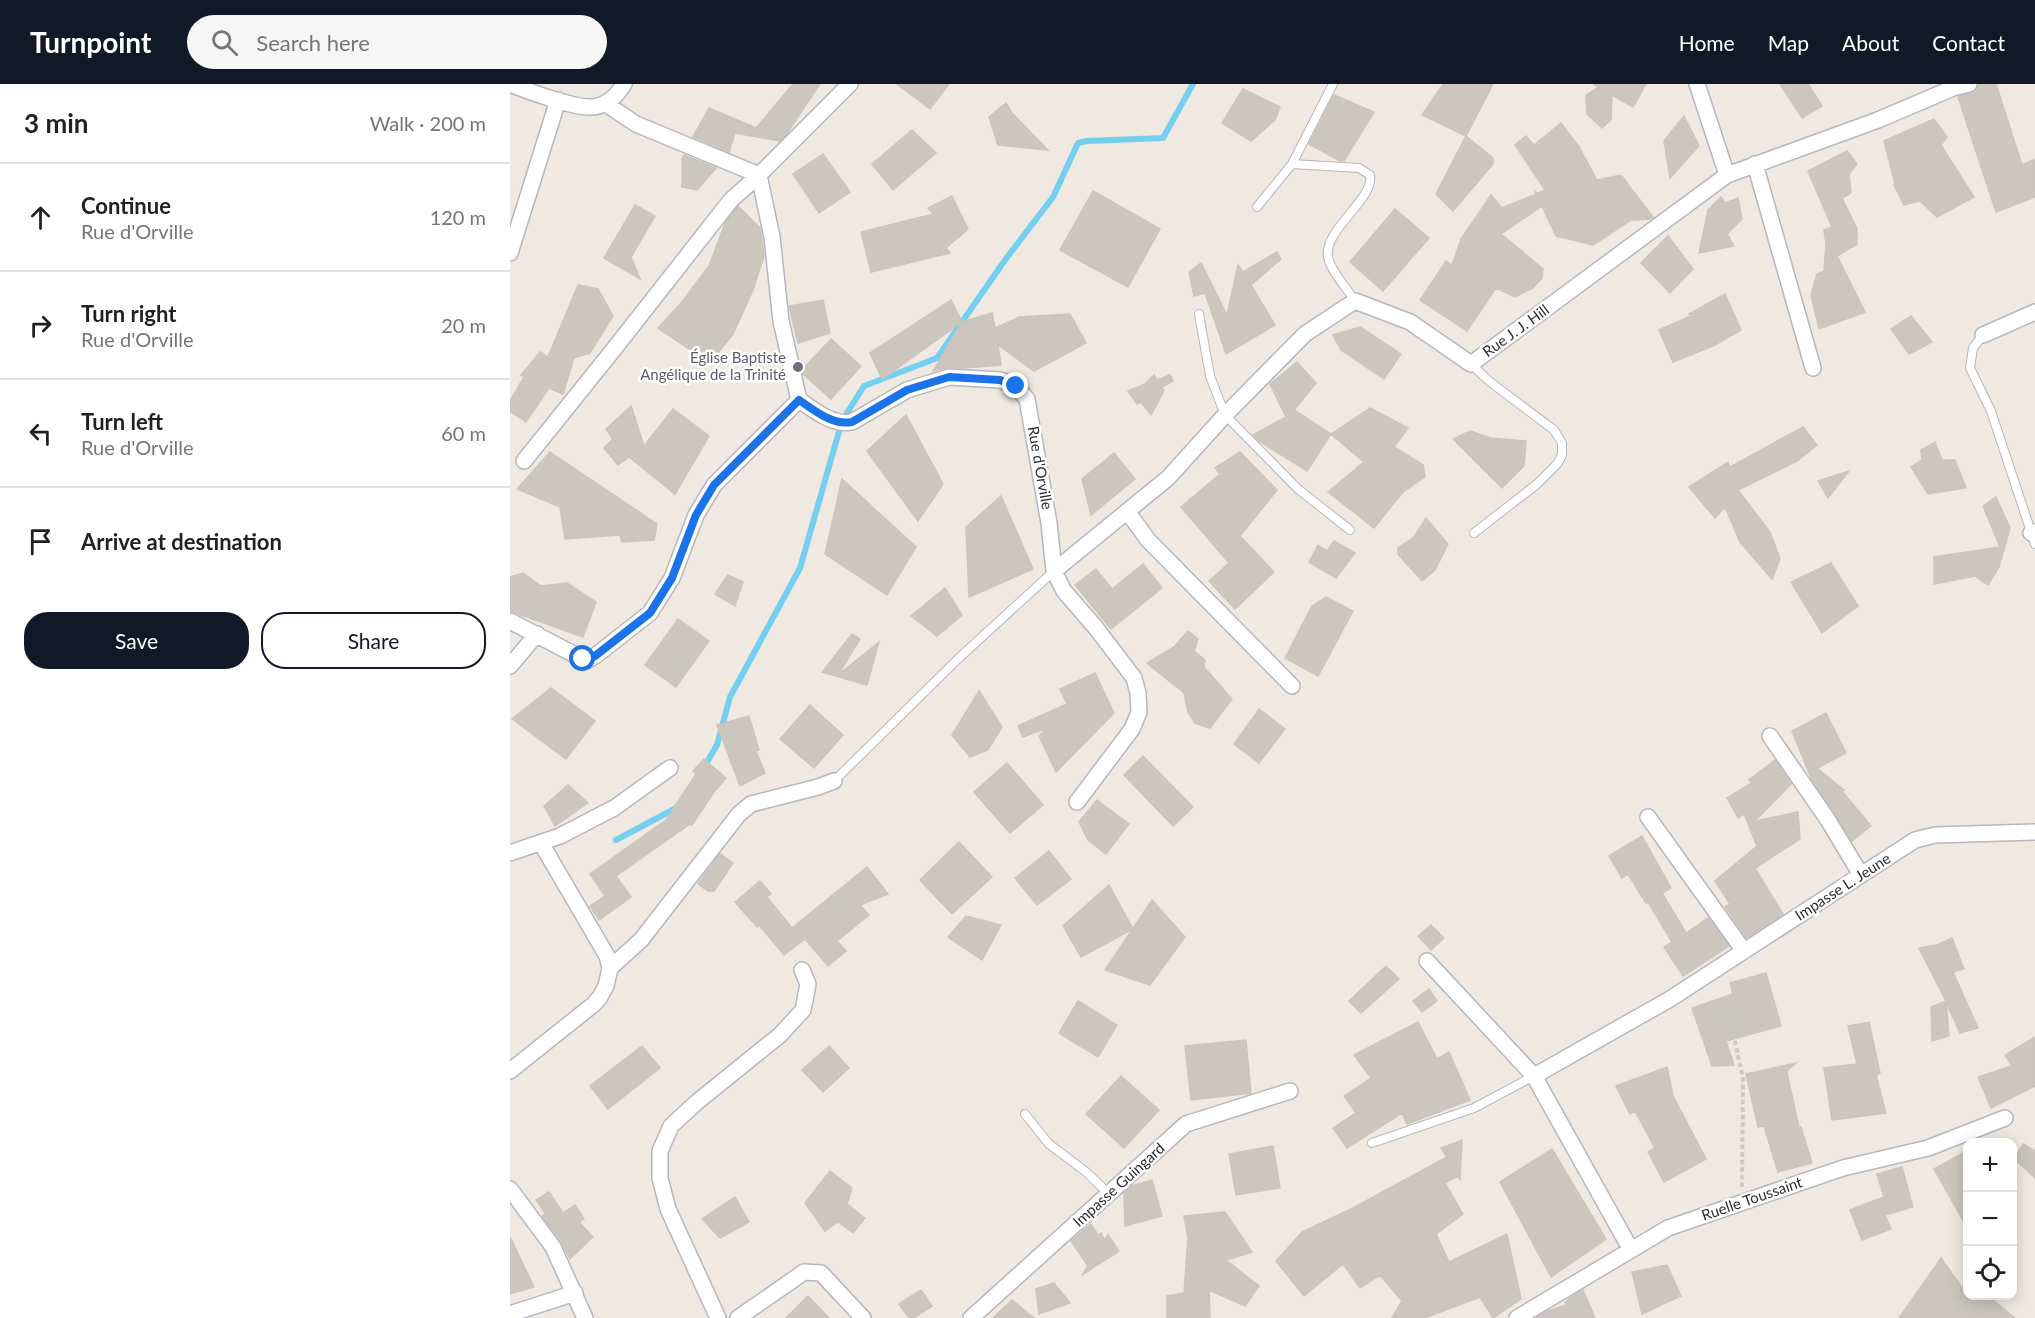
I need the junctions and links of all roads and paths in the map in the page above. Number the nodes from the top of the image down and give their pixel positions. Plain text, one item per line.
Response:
1 (510, 84) edge
2 (624, 84) edge
3 (850, 84) edge
4 (1333, 84) edge
5 (1697, 84) edge
6 (1969, 84) edge
7 (558, 100) junction
8 (606, 104) junction
9 (1292, 164) junction
10 (1755, 164) junction
11 (759, 175) junction
12 (1727, 175) junction
13 (1257, 207) dead end
14 (510, 253) edge
15 (1356, 301) junction
16 (2035, 312) edge
17 (1199, 314) dead end
18 (1983, 335) joint
19 (1471, 364) junction
20 (1813, 368) dead end
21 (799, 400) junction
22 (1225, 415) junction
23 (524, 461) dead end
24 (1127, 511) junction
25 (1350, 530) dead end
26 (1474, 533) dead end
27 (2034, 536) edge
28 (1054, 571) junction
29 (510, 621) edge
30 (537, 634) junction
31 (510, 666) edge
32 (1292, 686) dead end
33 (1770, 735) dead end
34 (670, 768) dead end
35 (834, 781) joint
36 (1077, 802) dead end
37 (1647, 817) dead end
38 (2035, 832) edge
39 (542, 843) junction
40 (510, 853) edge
41 (1861, 875) junction
42 (1744, 951) junction
43 (1427, 960) dead end
44 (610, 968) junction
45 (802, 970) dead end
46 (1727, 1004) dead end
47 (510, 1071) edge
48 (1534, 1076) junction
49 (1290, 1091) dead end
50 (1025, 1114) dead end
51 (2005, 1118) dead end
52 (1372, 1143) dead end
53 (510, 1189) edge
54 (1109, 1194) junction
55 (1742, 1203) junction
56 (1631, 1250) junction
57 (575, 1293) junction
58 (510, 1314) edge
59 (585, 1318) edge
60 (718, 1318) edge
61 (738, 1318) edge
62 (863, 1318) edge
63 (970, 1318) edge
64 (1517, 1318) edge

1 - 7 street
2 - 8 street
3 - 11 street
4 - 9 lane
5 - 12 street
6 - 10 street, Rue J. J. Hill
7 - 8 street
7 - 14 street
8 - 11 street
9 - 13 lane
9 - 15 lane
10 - 12 street, Rue J. J. Hill
10 - 20 street
11 - 21 street
11 - 23 street
12 - 19 street, Rue J. J. Hill
15 - 19 street, Rue J. J. Hill
15 - 22 street
16 - 18 street
17 - 22 lane
18 - 27 lane
19 - 26 lane
21 - 28 street, Rue d'Orville
21 - 30 street
22 - 24 street
22 - 25 lane
24 - 28 street
24 - 32 street
28 - 35 lane
28 - 36 street
29 - 30 street
30 - 31 street
33 - 41 street
34 - 39 street
35 - 44 street
37 - 42 street
38 - 41 street, Impasse L. Jeune
39 - 40 street
39 - 44 street
41 - 42 street, Impasse L. Jeune
42 - 48 street, Impasse L. Jeune
43 - 48 street
44 - 47 street
45 - 60 street
46 - 55 path
48 - 52 lane
48 - 56 street
49 - 54 street, Impasse Guingard
50 - 54 lane
51 - 55 street, Ruelle Toussaint
53 - 57 street
54 - 63 street, Impasse Guingard
55 - 56 street, Ruelle Toussaint
56 - 64 street, Ruelle Toussaint
57 - 58 street
57 - 59 street
61 - 62 street

